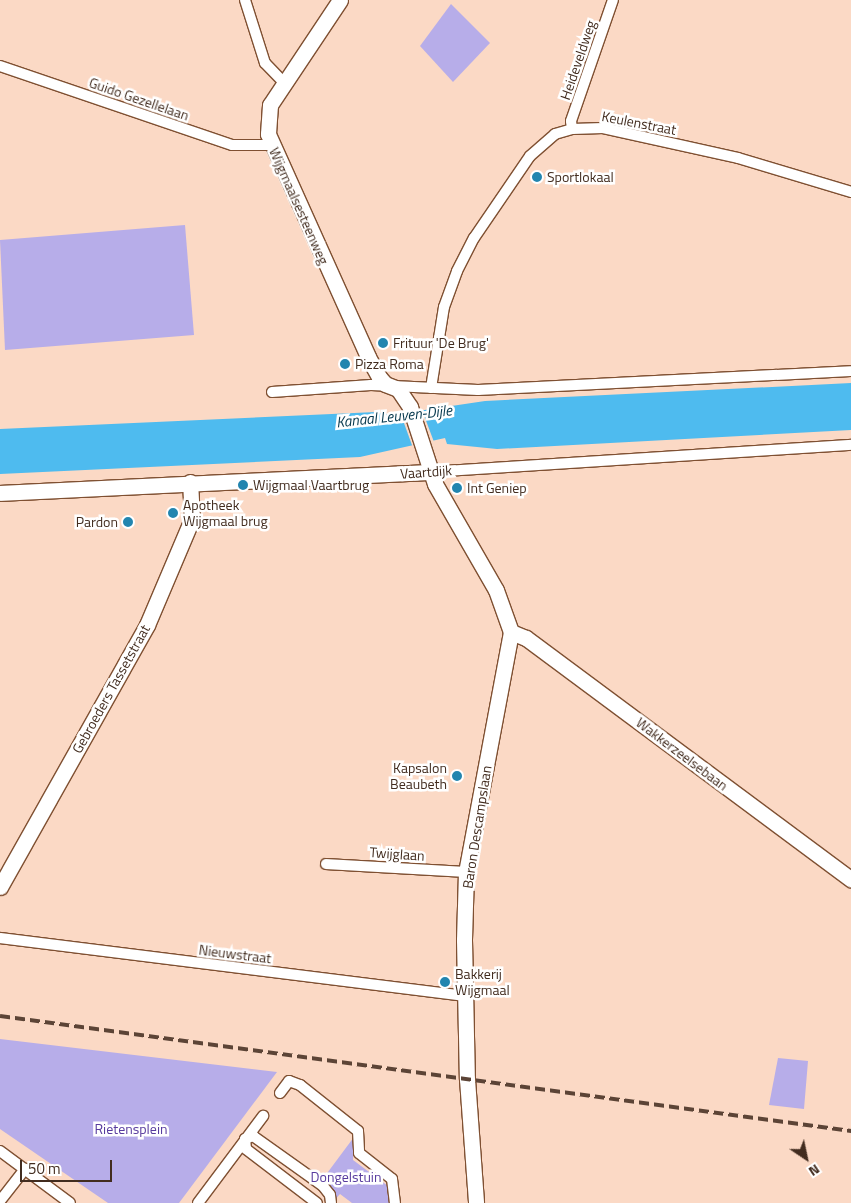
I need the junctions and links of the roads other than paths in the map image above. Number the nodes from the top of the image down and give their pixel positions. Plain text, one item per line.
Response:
1 (245, 0) edge
2 (340, 0) edge
3 (613, 0) edge
4 (0, 66) edge
5 (284, 83) junction
6 (572, 129) junction
7 (272, 145) junction
8 (851, 192) edge
9 (851, 371) edge
10 (398, 388) junction
11 (430, 388) junction
12 (272, 392) dead end
13 (851, 445) edge
14 (431, 472) junction
15 (190, 482) junction
16 (0, 493) edge
17 (511, 632) junction
18 (326, 864) dead end
19 (466, 872) junction
20 (851, 879) edge
21 (0, 887) edge
22 (0, 938) edge
23 (466, 996) junction
24 (280, 1093) dead end
25 (263, 1116) dead end
26 (245, 1139) junction
27 (0, 1151) edge
28 (25, 1169) junction
29 (0, 1201) edge
30 (203, 1201) edge
31 (70, 1203) edge
32 (317, 1203) edge
33 (331, 1203) edge
34 (395, 1203) edge
35 (476, 1203) edge

1 - 5 street
2 - 5 street, Wijgmaalsesteenweg
3 - 6 street, Heideveldweg
4 - 7 street, Guido Gezellelaan
5 - 7 street, Wijgmaalsesteenweg
6 - 8 street, Keulenstraat
6 - 11 street, Keulenstraat
7 - 10 street, Wijgmaalsesteenweg
9 - 11 street
10 - 11 street
10 - 12 street
10 - 14 street, Wijgmaalsesteenweg
13 - 14 street, Vaartdijk
14 - 15 street, Vaartdijk
14 - 17 street
15 - 16 street, Vaartdijk
15 - 21 street, Gebroeders Tassetstraat
17 - 19 street, Baron Descampslaan
17 - 20 street, Wakkerzeelsebaan
18 - 19 street, Twijglaan
19 - 23 street, Baron Descampslaan
22 - 23 street, Nieuwstraat
23 - 35 street, Baron Descampslaan
24 - 34 street
25 - 26 street
26 - 30 street
26 - 32 street
26 - 33 street
27 - 28 street
28 - 29 street
28 - 31 street

